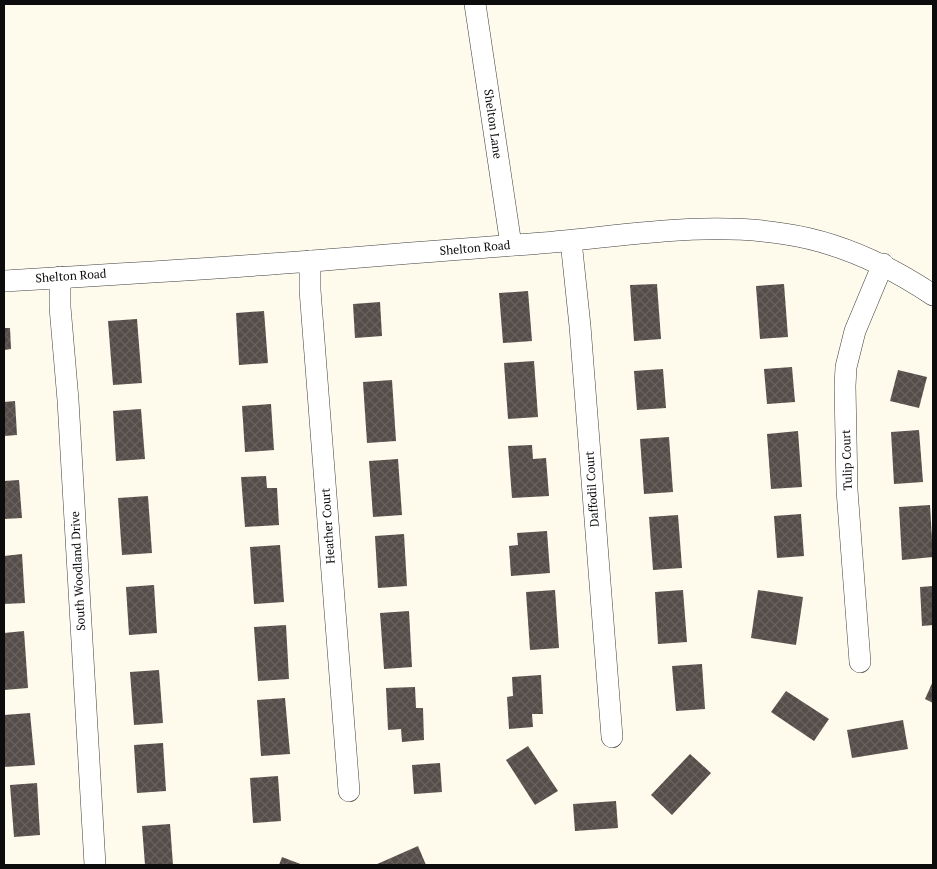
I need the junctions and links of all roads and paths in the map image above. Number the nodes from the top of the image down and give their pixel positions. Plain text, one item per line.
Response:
1 (474, 4) edge
2 (570, 241) junction
3 (510, 245) junction
4 (310, 261) junction
5 (883, 264) junction
6 (60, 277) junction
7 (4, 281) edge
8 (933, 295) edge
9 (860, 662) dead end
10 (612, 737) dead end
11 (348, 790) dead end
12 (95, 865) edge

1 - 3 street, Shelton Lane
2 - 3 street, Shelton Road
2 - 5 street, Shelton Road
2 - 10 street, Daffodil Court
3 - 4 street, Shelton Road
4 - 6 street, Shelton Road
4 - 11 street, Heather Court
5 - 8 street, Shelton Road
5 - 9 street, Tulip Court
6 - 7 street, Shelton Road
6 - 12 street, South Woodland Drive

